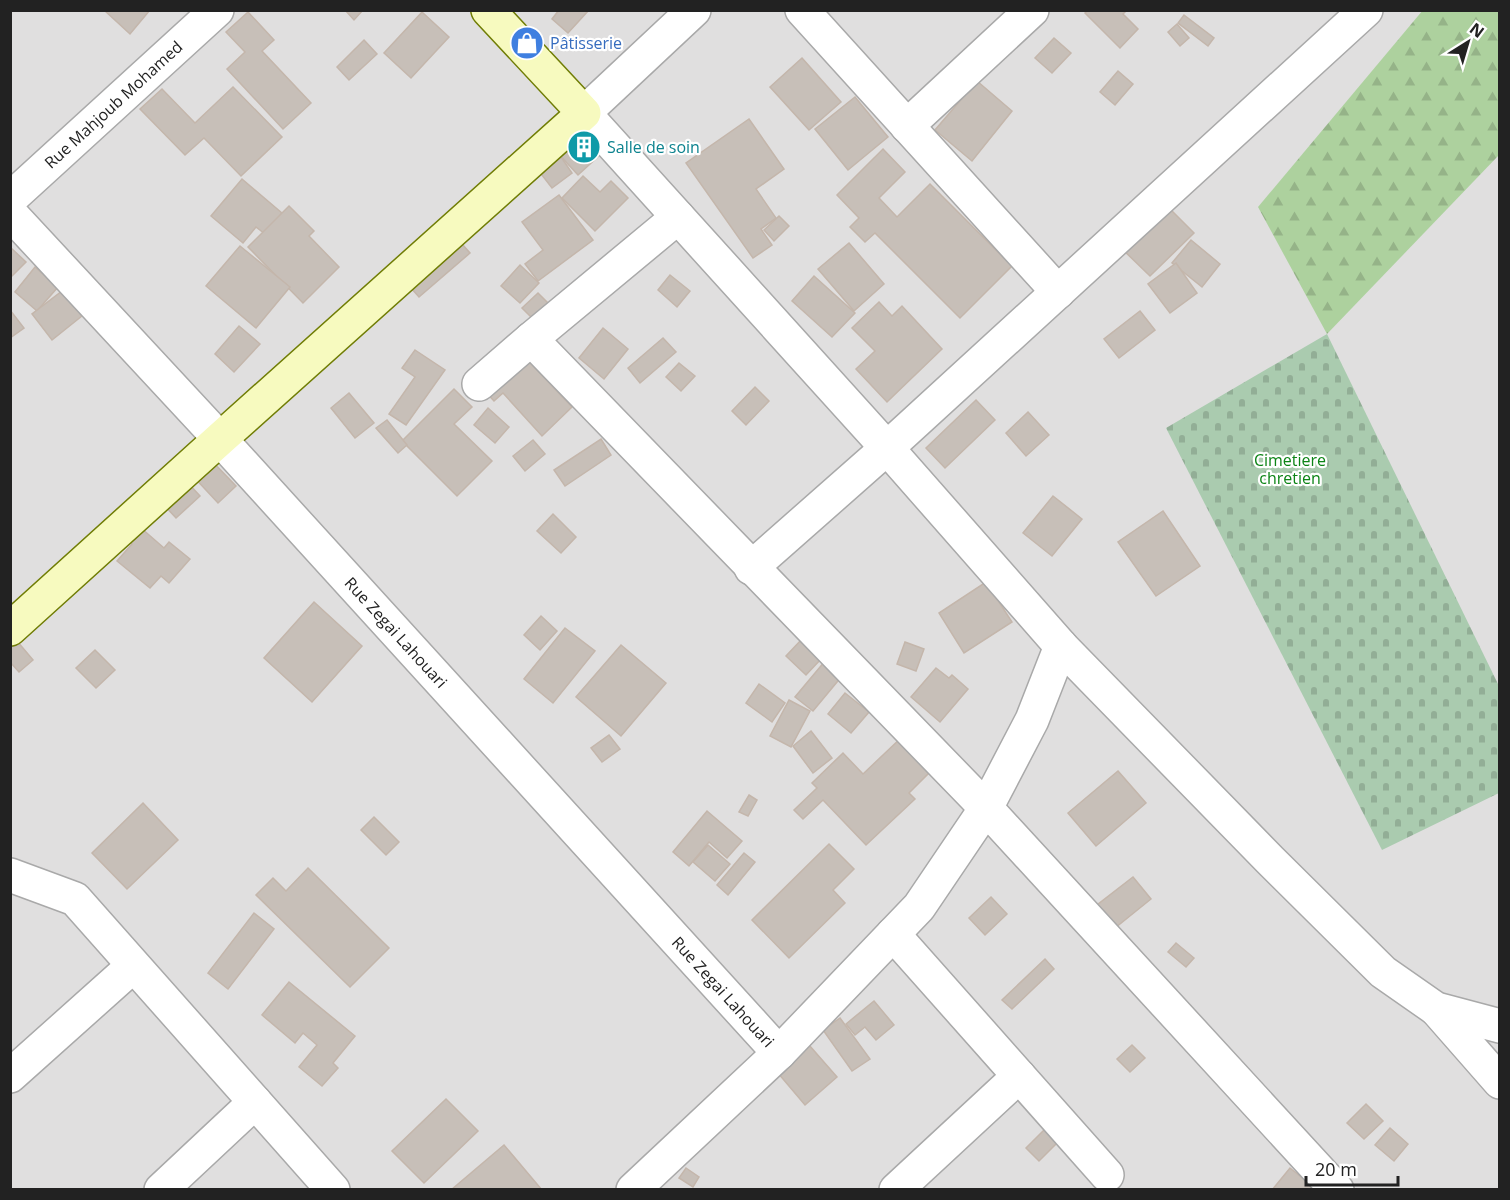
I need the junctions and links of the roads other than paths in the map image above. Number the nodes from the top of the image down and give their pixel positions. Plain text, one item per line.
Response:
1 (217, 10) edge
2 (488, 10) edge
3 (694, 10) edge
4 (802, 10) edge
5 (1032, 10) edge
6 (1366, 10) edge
7 (584, 113) junction
8 (907, 126) junction
9 (10, 199) edge
10 (10, 213) edge
11 (678, 217) junction
12 (1058, 292) junction
13 (531, 339) junction
14 (479, 384) dead end
15 (220, 439) junction
16 (887, 448) junction
17 (752, 568) junction
18 (10, 629) edge
19 (1061, 646) junction
20 (986, 808) junction
21 (10, 875) edge
22 (893, 934) junction
23 (134, 966) junction
24 (1436, 1009) junction
25 (1500, 1026) edge
26 (779, 1053) junction
27 (10, 1076) edge
28 (1019, 1076) junction
29 (1500, 1082) edge
30 (255, 1102) junction
31 (1107, 1175) dead end
32 (161, 1190) edge
33 (333, 1190) edge
34 (633, 1190) edge
35 (896, 1190) edge
36 (1337, 1190) edge

1 - 9 street, Rue Mahjoub Mohamed
2 - 7 main road
3 - 7 street
4 - 8 street
5 - 8 street
6 - 12 street
7 - 11 street
7 - 15 main road
8 - 12 street
10 - 15 street, Rue Zegai Lahouari
11 - 13 street
11 - 16 street
12 - 16 street
13 - 14 street
13 - 17 street
15 - 18 main road
15 - 26 street, Rue Zegai Lahouari
16 - 17 street
16 - 19 street
17 - 20 street
19 - 20 street
19 - 24 street
20 - 22 street
20 - 36 street
21 - 23 street
22 - 26 street
22 - 28 street
23 - 27 street
23 - 30 street
24 - 25 street
24 - 29 street
26 - 34 street
28 - 31 street
28 - 35 street
30 - 32 street
30 - 33 street

